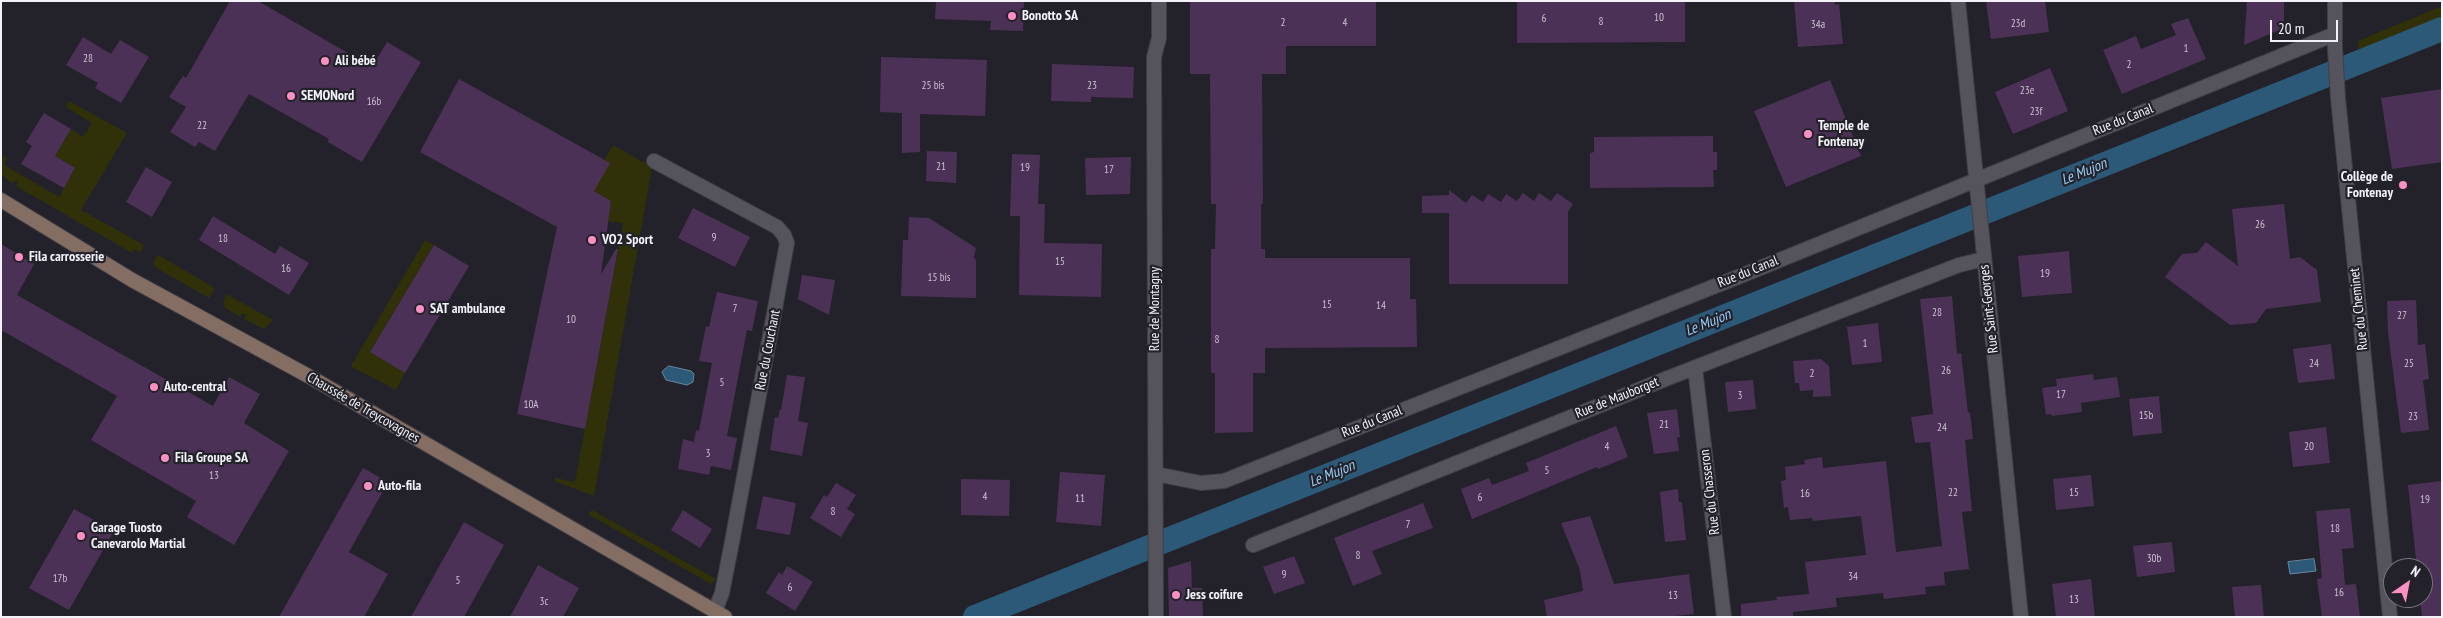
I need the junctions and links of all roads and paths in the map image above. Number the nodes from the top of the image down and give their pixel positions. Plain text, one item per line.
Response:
1 (1158, 1) edge
2 (1958, 1) edge
3 (2335, 1) edge
4 (2335, 34) junction
5 (654, 161) dead end
6 (1975, 180) junction
7 (1, 200) edge
8 (1984, 259) junction
9 (1695, 368) junction
10 (1156, 474) junction
11 (1253, 545) dead end
12 (720, 614) edge
13 (1156, 617) edge
14 (1724, 617) edge
15 (2021, 617) edge
16 (2390, 617) edge

1 - 10 street, Rue de Montagny
2 - 6 street, Rue Saint-Georges
3 - 4 street, Rue du Cheminet
4 - 6 street, Rue du Canal
4 - 16 street, Rue du Cheminet
5 - 12 street, Rue du Couchant
6 - 8 street, Rue Saint-Georges
6 - 10 street, Rue du Canal
7 - 12 main road, Chaussée de Treycovagnes
8 - 9 street, Rue de Mauborget
8 - 15 street, Rue Saint-Georges
9 - 11 street, Rue de Mauborget
9 - 14 street, Rue du Chasseron
10 - 13 street, Rue de Montagny

